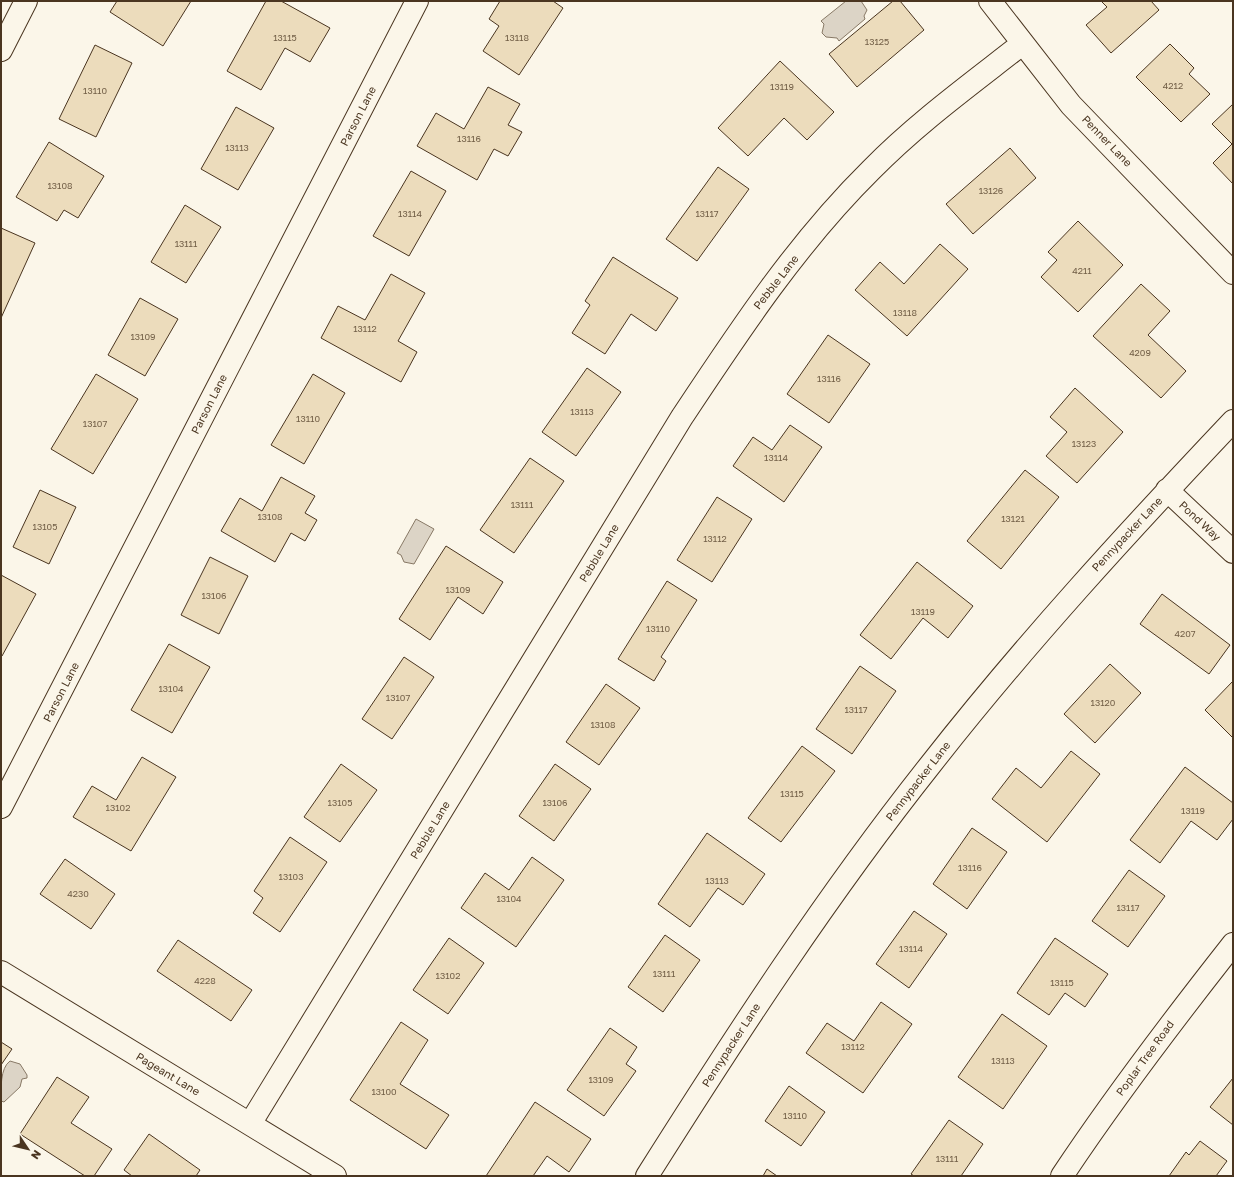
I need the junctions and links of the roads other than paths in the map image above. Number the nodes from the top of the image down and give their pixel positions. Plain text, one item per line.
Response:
1 (26, 1) edge
2 (417, 1) edge
3 (990, 1) edge
4 (1022, 44) junction
5 (1, 50) edge
6 (1233, 273) edge
7 (1233, 421) edge
8 (1167, 490) junction
9 (1233, 552) edge
10 (1, 807) edge
11 (1233, 944) edge
12 (1, 972) edge
13 (250, 1124) junction
14 (335, 1176) edge
15 (648, 1176) edge
16 (1062, 1176) edge

1 - 5 street
2 - 10 street, Parson Lane
3 - 4 street, Penner Lane
4 - 6 street, Penner Lane
4 - 13 street, Pebble Lane
7 - 8 street, Pennypacker Lane
8 - 9 street, Pond Way
8 - 15 street, Pennypacker Lane
11 - 16 street, Poplar Tree Road
12 - 13 street, Pageant Lane
13 - 14 street, Pageant Lane

